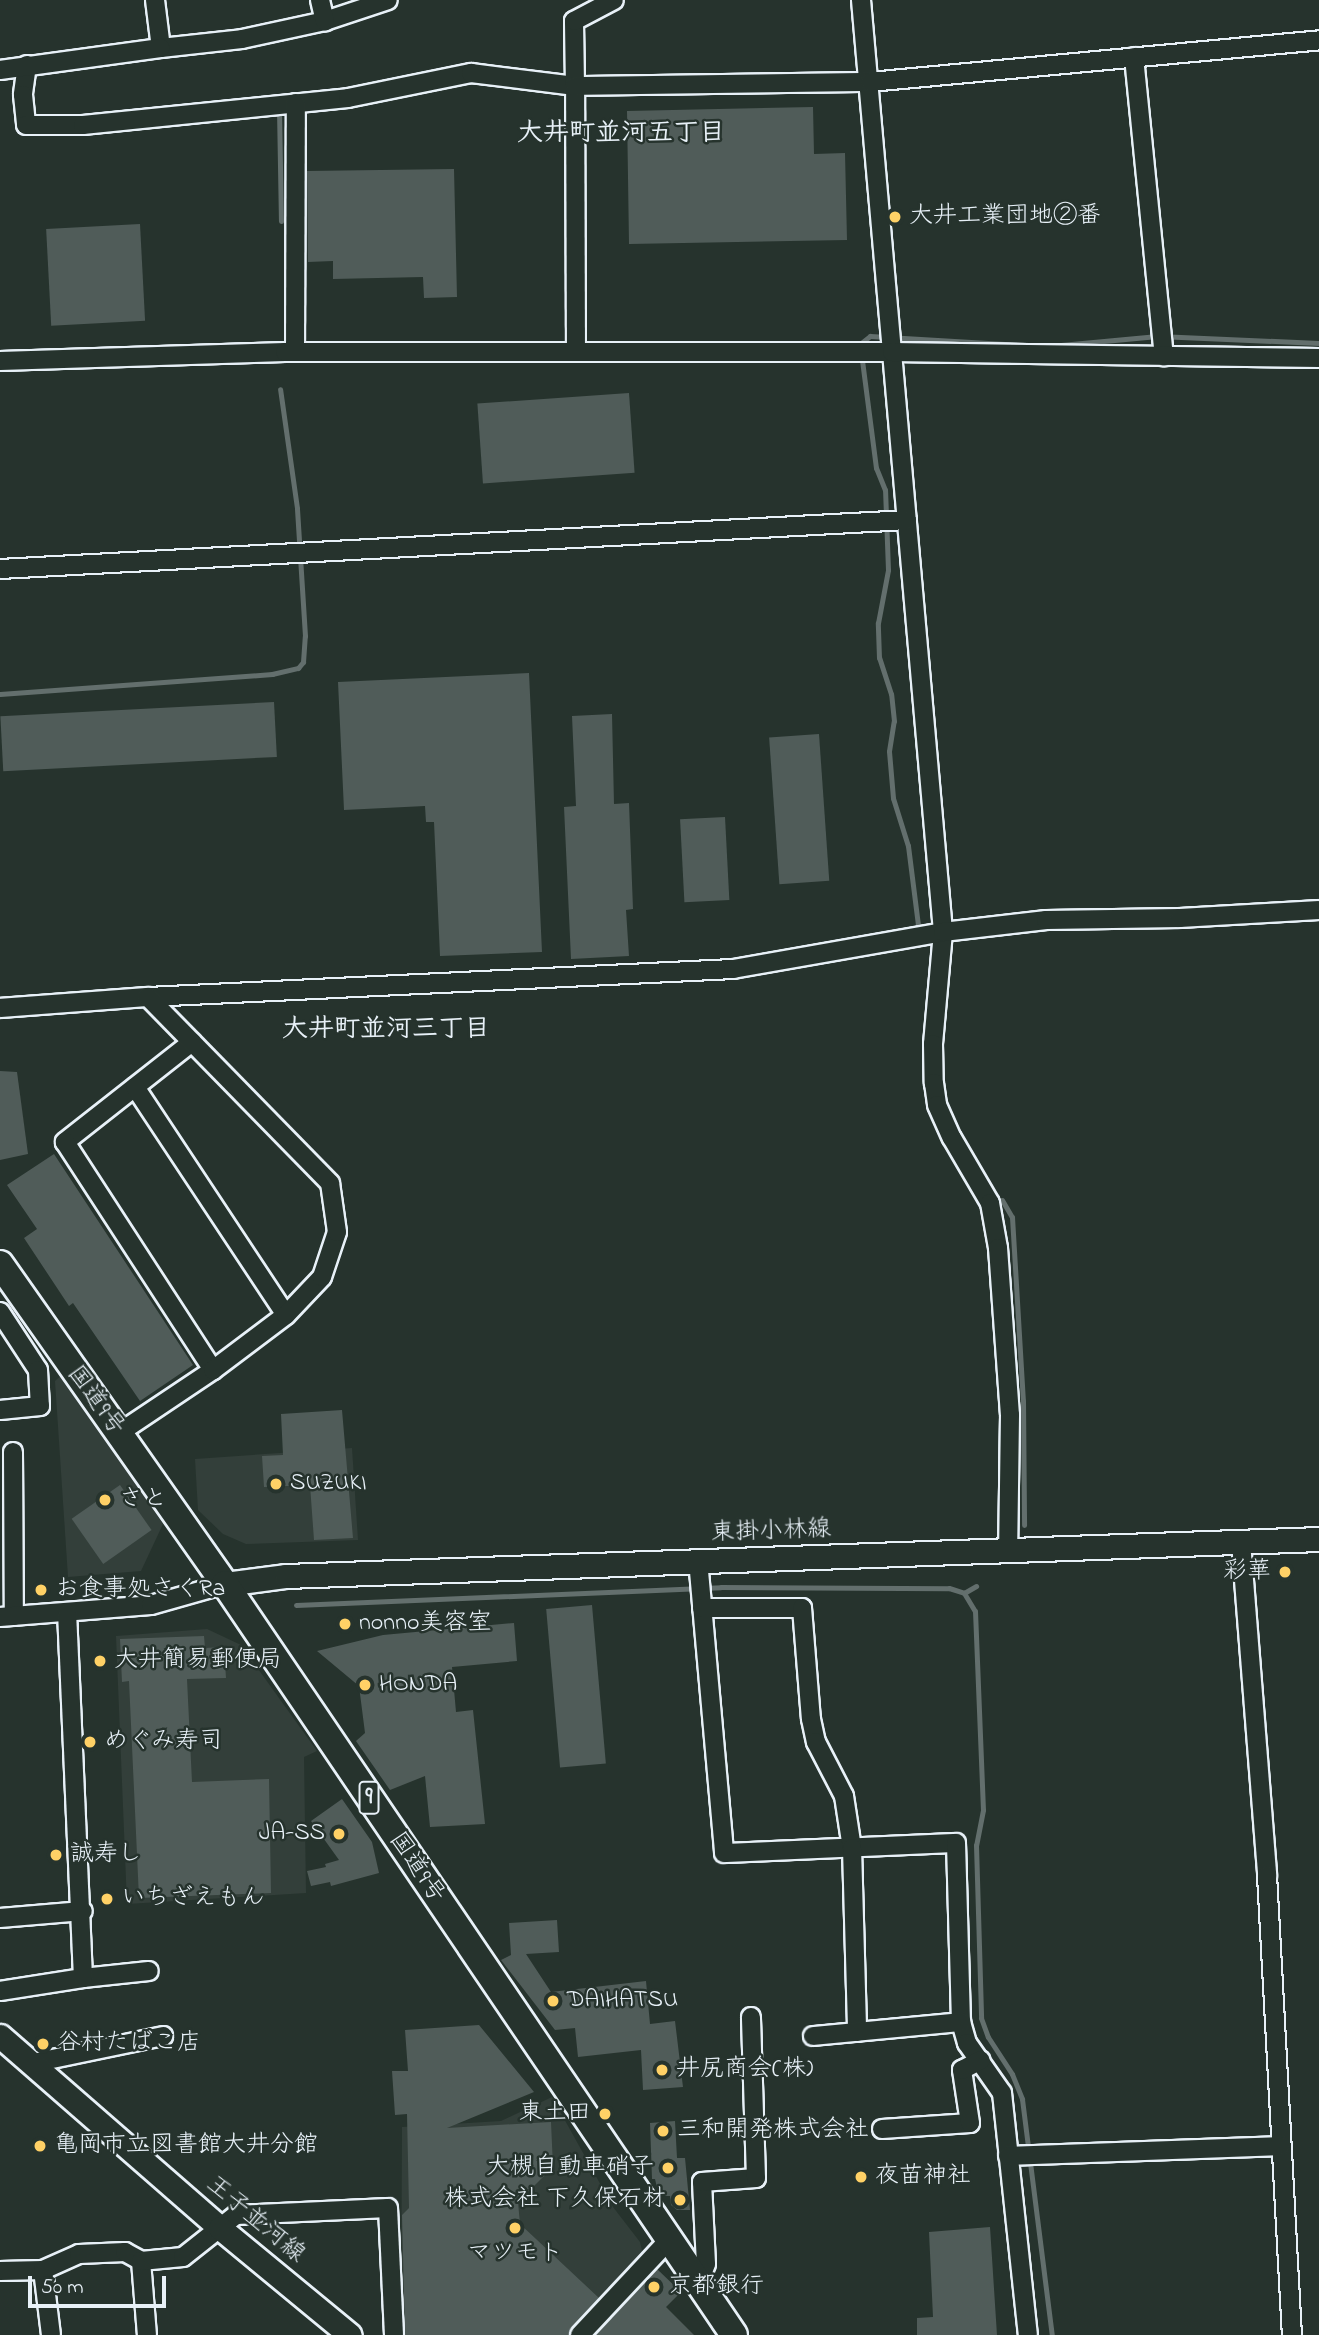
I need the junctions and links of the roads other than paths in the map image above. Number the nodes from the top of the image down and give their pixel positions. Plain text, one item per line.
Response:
1 (155, 0) edge
2 (320, 0) edge
3 (388, 0) edge
4 (614, 0) edge
5 (861, 0) edge
6 (326, 21) junction
7 (1319, 40) edge
8 (161, 48) junction
9 (1134, 57) junction
10 (27, 65) junction
11 (0, 70) edge
12 (870, 82) junction
13 (575, 86) junction
14 (296, 103) junction
15 (295, 352) junction
16 (576, 352) junction
17 (892, 352) junction
18 (1164, 356) junction
19 (1319, 358) edge
20 (0, 361) edge
21 (906, 520) junction
22 (0, 569) edge
23 (1319, 909) edge
24 (943, 932) junction
25 (148, 997) junction
26 (0, 1008) edge
27 (192, 1042) junction
28 (135, 1087) junction
29 (0, 1264) edge
30 (0, 1312) edge
31 (286, 1315) junction
32 (213, 1370) junction
33 (0, 1410) edge
34 (119, 1433) junction
35 (13, 1452) dead end
36 (1319, 1539) edge
37 (1241, 1542) junction
38 (1008, 1551) junction
39 (698, 1560) junction
40 (225, 1584) junction
41 (702, 1608) junction
42 (67, 1613) junction
43 (7, 1617) edge
44 (852, 1847) junction
45 (83, 1912) junction
46 (0, 1918) edge
47 (149, 1971) dead end
48 (83, 1978) junction
49 (0, 1992) edge
50 (751, 2017) dead end
51 (961, 2022) junction
52 (857, 2032) junction
53 (0, 2036) edge
54 (163, 2036) dead end
55 (813, 2036) dead end
56 (981, 2060) junction
57 (33, 2063) junction
58 (882, 2129) dead end
59 (1281, 2146) junction
60 (1008, 2156) junction
61 (220, 2228) junction
62 (668, 2241) junction
63 (141, 2261) junction
64 (43, 2270) junction
65 (0, 2271) edge
66 (699, 2284) junction
67 (51, 2335) edge
68 (147, 2335) edge
69 (350, 2335) edge
70 (394, 2335) edge
71 (580, 2335) edge
72 (734, 2335) edge
73 (1028, 2335) edge
74 (1292, 2335) edge

1 - 8 street
2 - 6 street
3 - 6 street
4 - 13 street
5 - 12 street
6 - 8 street
7 - 9 street
8 - 10 street
9 - 12 street
9 - 18 street
10 - 11 street
10 - 14 street
12 - 13 street
12 - 17 street
13 - 14 street
13 - 16 street
14 - 15 street
15 - 16 street
15 - 20 street
16 - 17 street
17 - 18 street
17 - 21 street
18 - 19 street
21 - 22 street
21 - 24 street
23 - 24 street
24 - 25 street
24 - 38 street
25 - 26 street
25 - 27 street
27 - 28 street
27 - 31 street
28 - 31 street
28 - 32 street
29 - 34 highway, 国道9号 / 9
30 - 33 street
31 - 32 street
32 - 34 street
34 - 40 highway, 国道9号 / 9
35 - 43 street
36 - 37 main road, 東掛小林線
37 - 38 main road, 東掛小林線
37 - 59 street
38 - 39 main road, 東掛小林線
39 - 40 main road, 東掛小林線
39 - 41 street
40 - 42 street
40 - 62 highway, 国道9号 / 9
41 - 44 street
41 - 44 street
42 - 43 street
42 - 45 street
44 - 51 street
44 - 52 street
45 - 46 street
45 - 48 street
47 - 48 street
48 - 49 street
50 - 66 street
51 - 52 street
51 - 56 street
52 - 55 street
53 - 57 main road, 王子並河線
54 - 57 street
56 - 58 street
56 - 60 street
57 - 61 main road, 王子並河線
59 - 60 street
59 - 74 street
60 - 73 street
61 - 63 street
61 - 69 main road, 王子並河線
61 - 70 street
62 - 66 highway, 国道9号 / 9
62 - 71 street
63 - 64 street
63 - 68 street
64 - 65 street
64 - 67 street
66 - 72 highway, 国道9号 / 9

